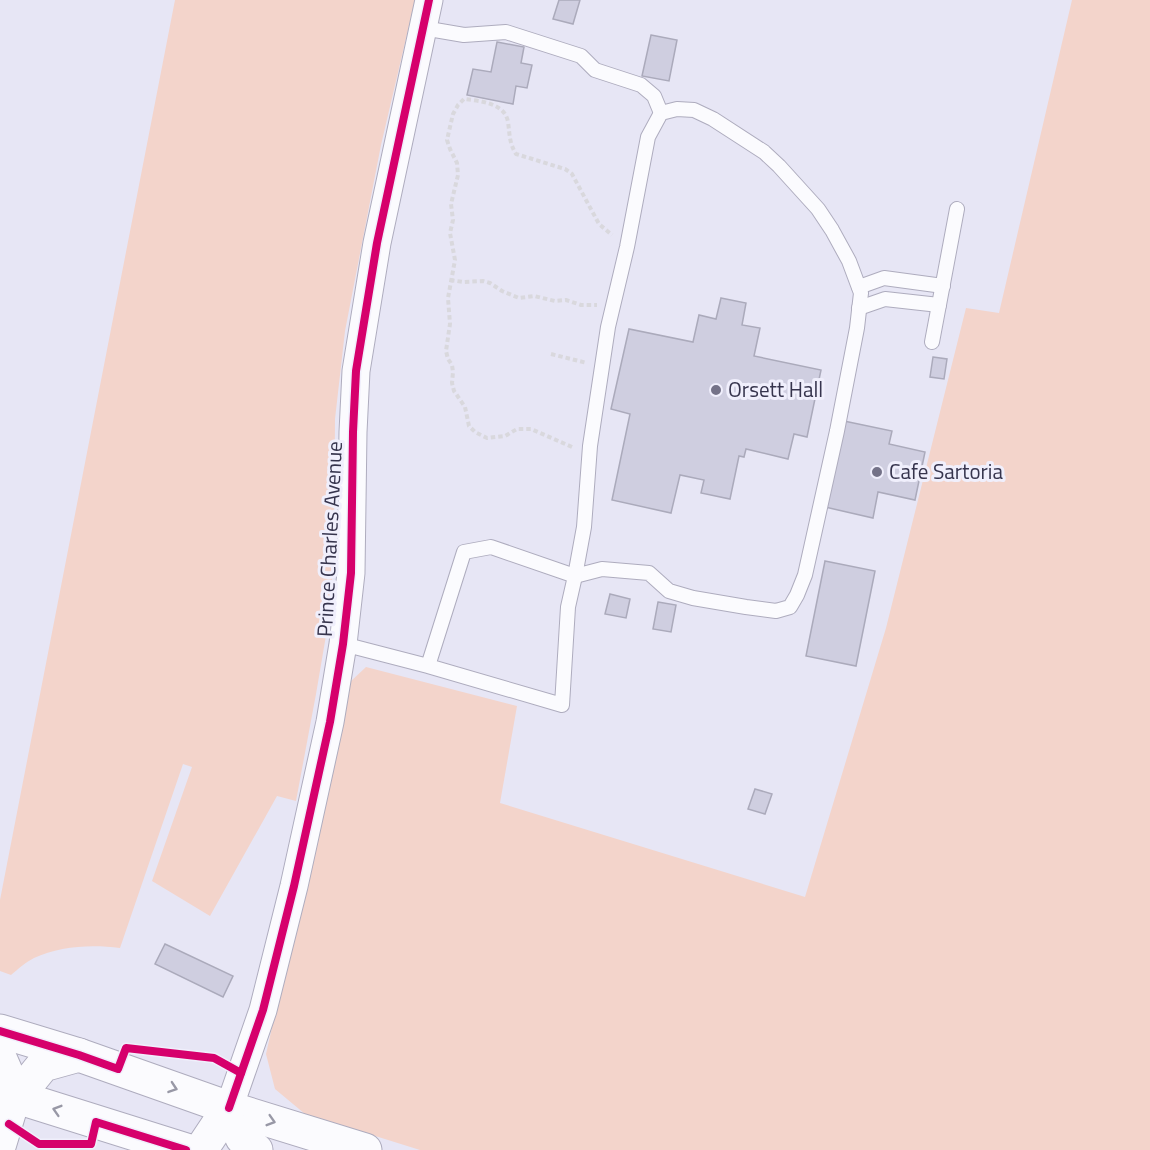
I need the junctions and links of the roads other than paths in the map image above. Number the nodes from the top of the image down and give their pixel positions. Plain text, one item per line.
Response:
1 (429, 0) edge
2 (423, 28) junction
3 (662, 113) junction
4 (957, 209) dead end
5 (943, 286) junction
6 (859, 287) junction
7 (939, 305) junction
8 (859, 308) junction
9 (932, 342) dead end
10 (574, 576) junction
11 (343, 644) junction
12 (428, 666) junction
13 (0, 1030) edge
14 (79, 1055) junction
15 (0, 1058) edge
16 (9, 1094) edge
17 (229, 1108) junction
18 (1, 1150) edge
19 (186, 1150) edge
20 (201, 1150) edge
21 (256, 1150) edge
22 (365, 1150) edge

1 - 2 street, Prince Charles Avenue
2 - 3 lane
2 - 11 street, Prince Charles Avenue
3 - 6 lane
3 - 10 lane
4 - 5 lane
5 - 6 lane
5 - 7 lane
6 - 8 lane
7 - 8 lane
7 - 9 lane
8 - 10 lane
10 - 12 lane
10 - 12 lane
11 - 12 lane
11 - 17 street, Prince Charles Avenue
13 - 14 main road
14 - 16 main road
14 -> 17 main road
15 - 16 main road
16 - 18 street
19 -> 16 main road
17 - 20 main road
17 - 21 main road
17 -> 22 main road

